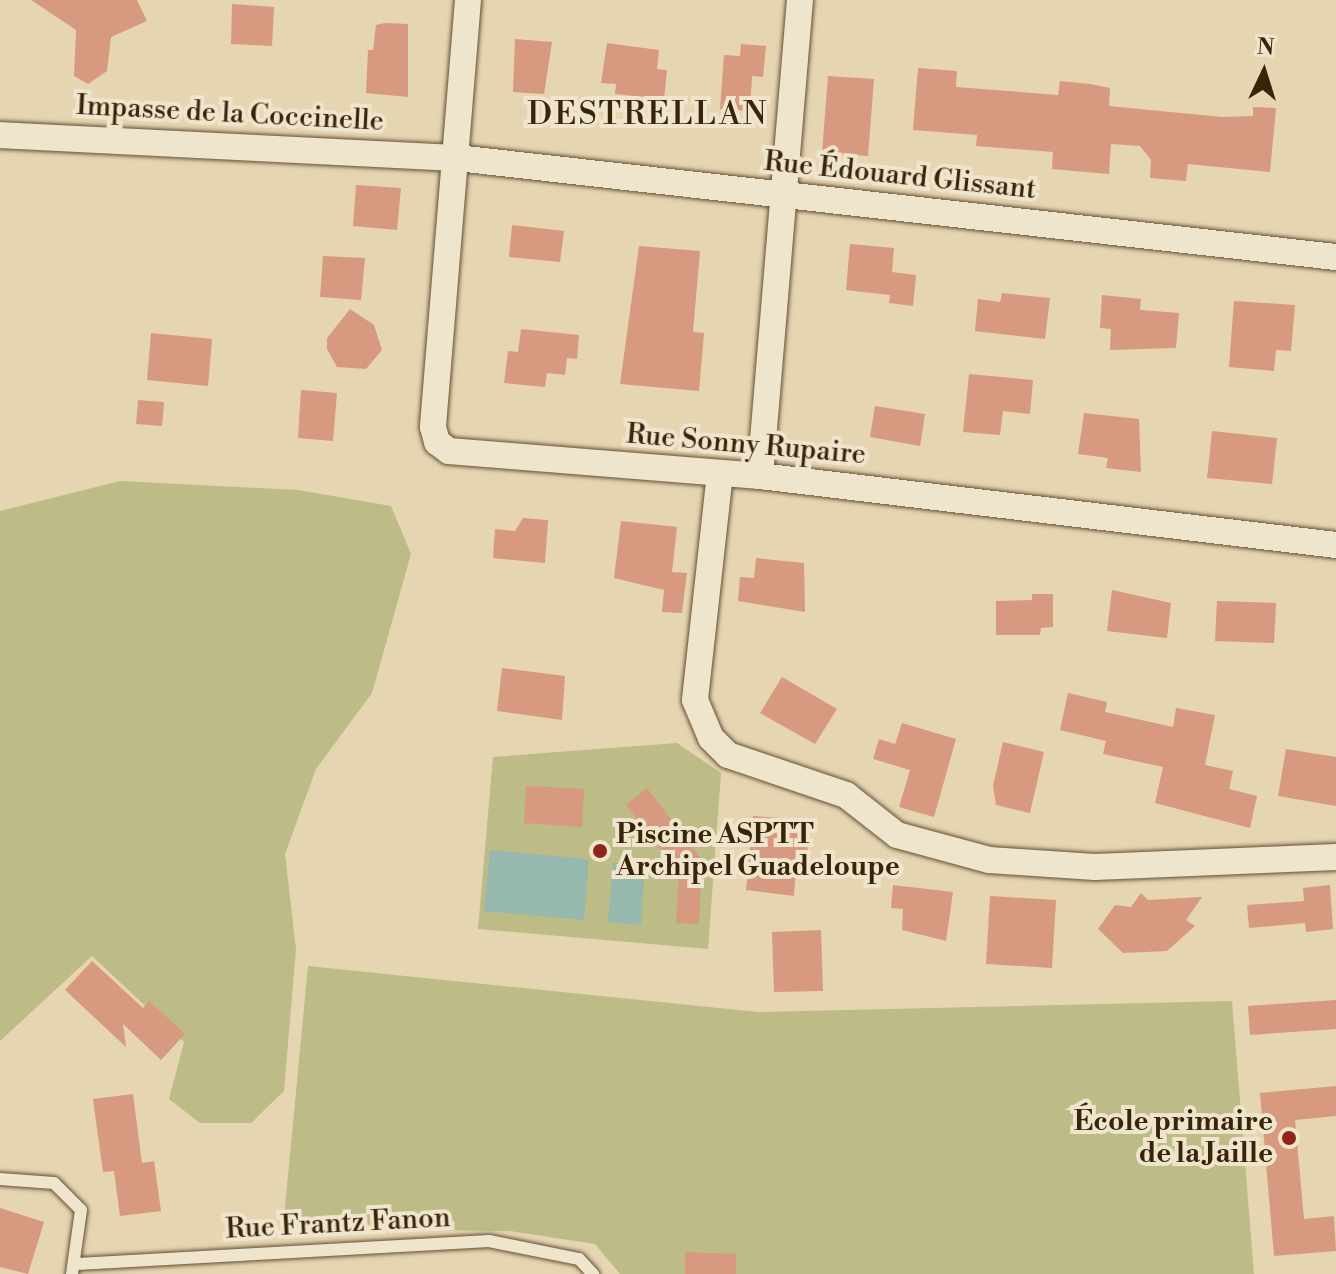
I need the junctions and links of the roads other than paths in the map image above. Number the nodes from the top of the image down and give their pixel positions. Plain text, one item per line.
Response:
1 (468, 0) edge
2 (800, 0) edge
3 (0, 135) edge
4 (457, 158) junction
5 (784, 195) junction
6 (1336, 257) edge
7 (720, 473) junction
8 (760, 476) junction
9 (1336, 545) edge
10 (1336, 857) edge
11 (0, 1179) edge
12 (74, 1269) edge
13 (593, 1274) edge

1 - 4 street
2 - 5 street
3 - 4 street, Impasse de la Coccinelle
4 - 5 street, Rue Édouard Glissant
4 - 7 street, Rue Sonny Rupaire
5 - 6 street, Rue Édouard Glissant
5 - 8 street
7 - 8 street, Rue Sonny Rupaire
7 - 10 street
8 - 9 street, Rue Sonny Rupaire
11 - 12 lane, Rue Frantz Fanon
12 - 13 lane, Rue Frantz Fanon

